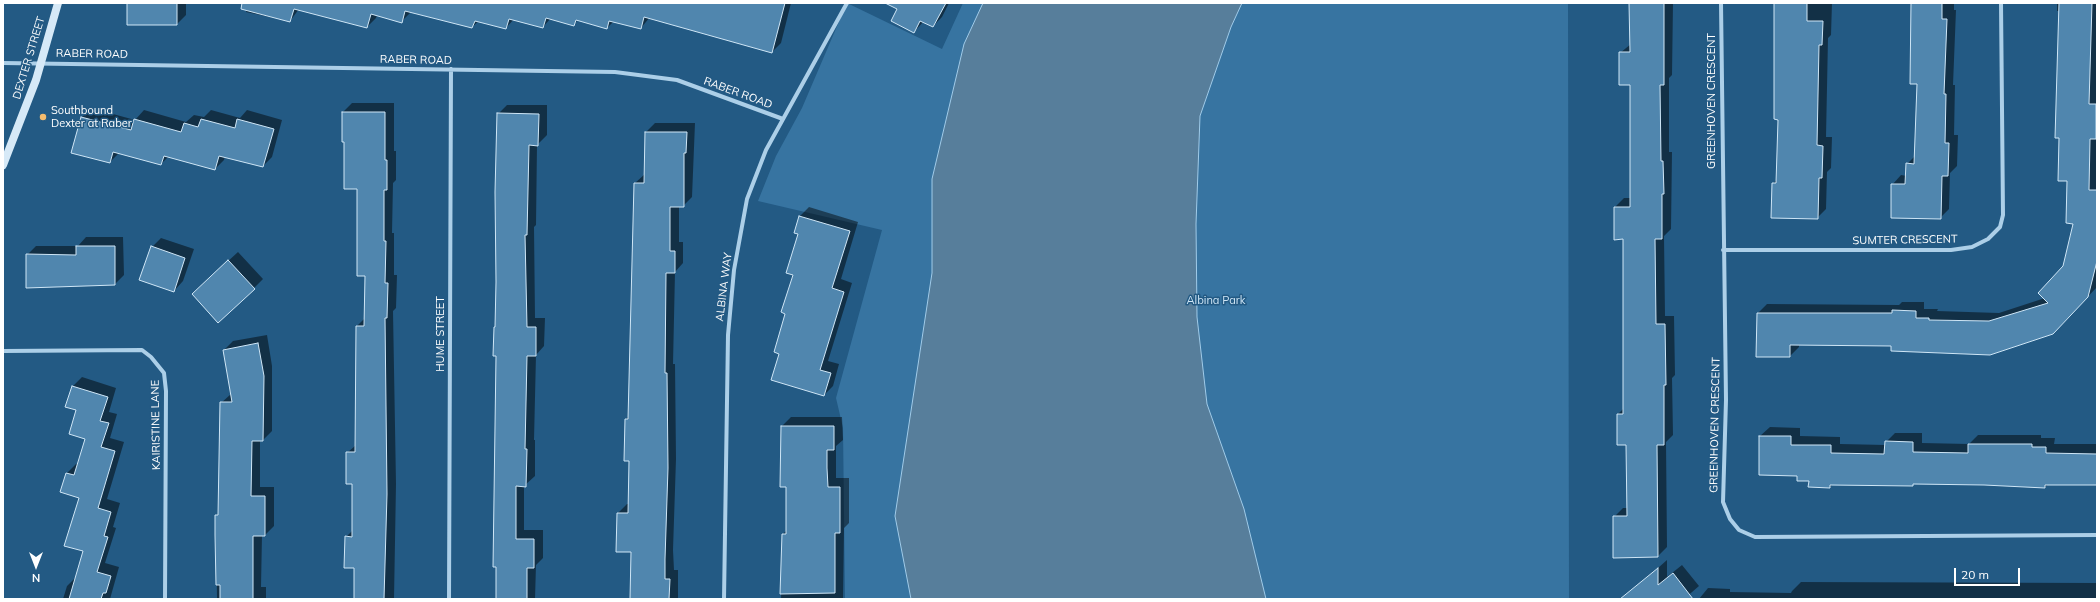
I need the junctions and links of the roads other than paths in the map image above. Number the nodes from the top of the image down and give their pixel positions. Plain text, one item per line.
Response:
1 (58, 3) edge
2 (847, 3) edge
3 (1721, 3) edge
4 (2001, 3) edge
5 (3, 63) edge
6 (41, 63) junction
7 (451, 69) junction
8 (783, 119) junction
9 (3, 165) edge
10 (1722, 250) junction
11 (3, 351) edge
12 (2097, 535) edge
13 (165, 599) edge
14 (449, 599) edge
15 (724, 599) edge

1 - 6 street, DEXTER STREET
2 - 8 street, ALBINA WAY
3 - 10 street, GREENHOVEN CRESCENT
4 - 10 street, SUMTER CRESCENT
5 - 6 street, RABER ROAD
6 - 7 street, RABER ROAD
6 - 9 street, DEXTER STREET
7 - 8 street, RABER ROAD
7 - 14 street, HUME STREET
8 - 15 street, ALBINA WAY
10 - 12 street, GREENHOVEN CRESCENT
11 - 13 street, KAIRISTINE LANE

